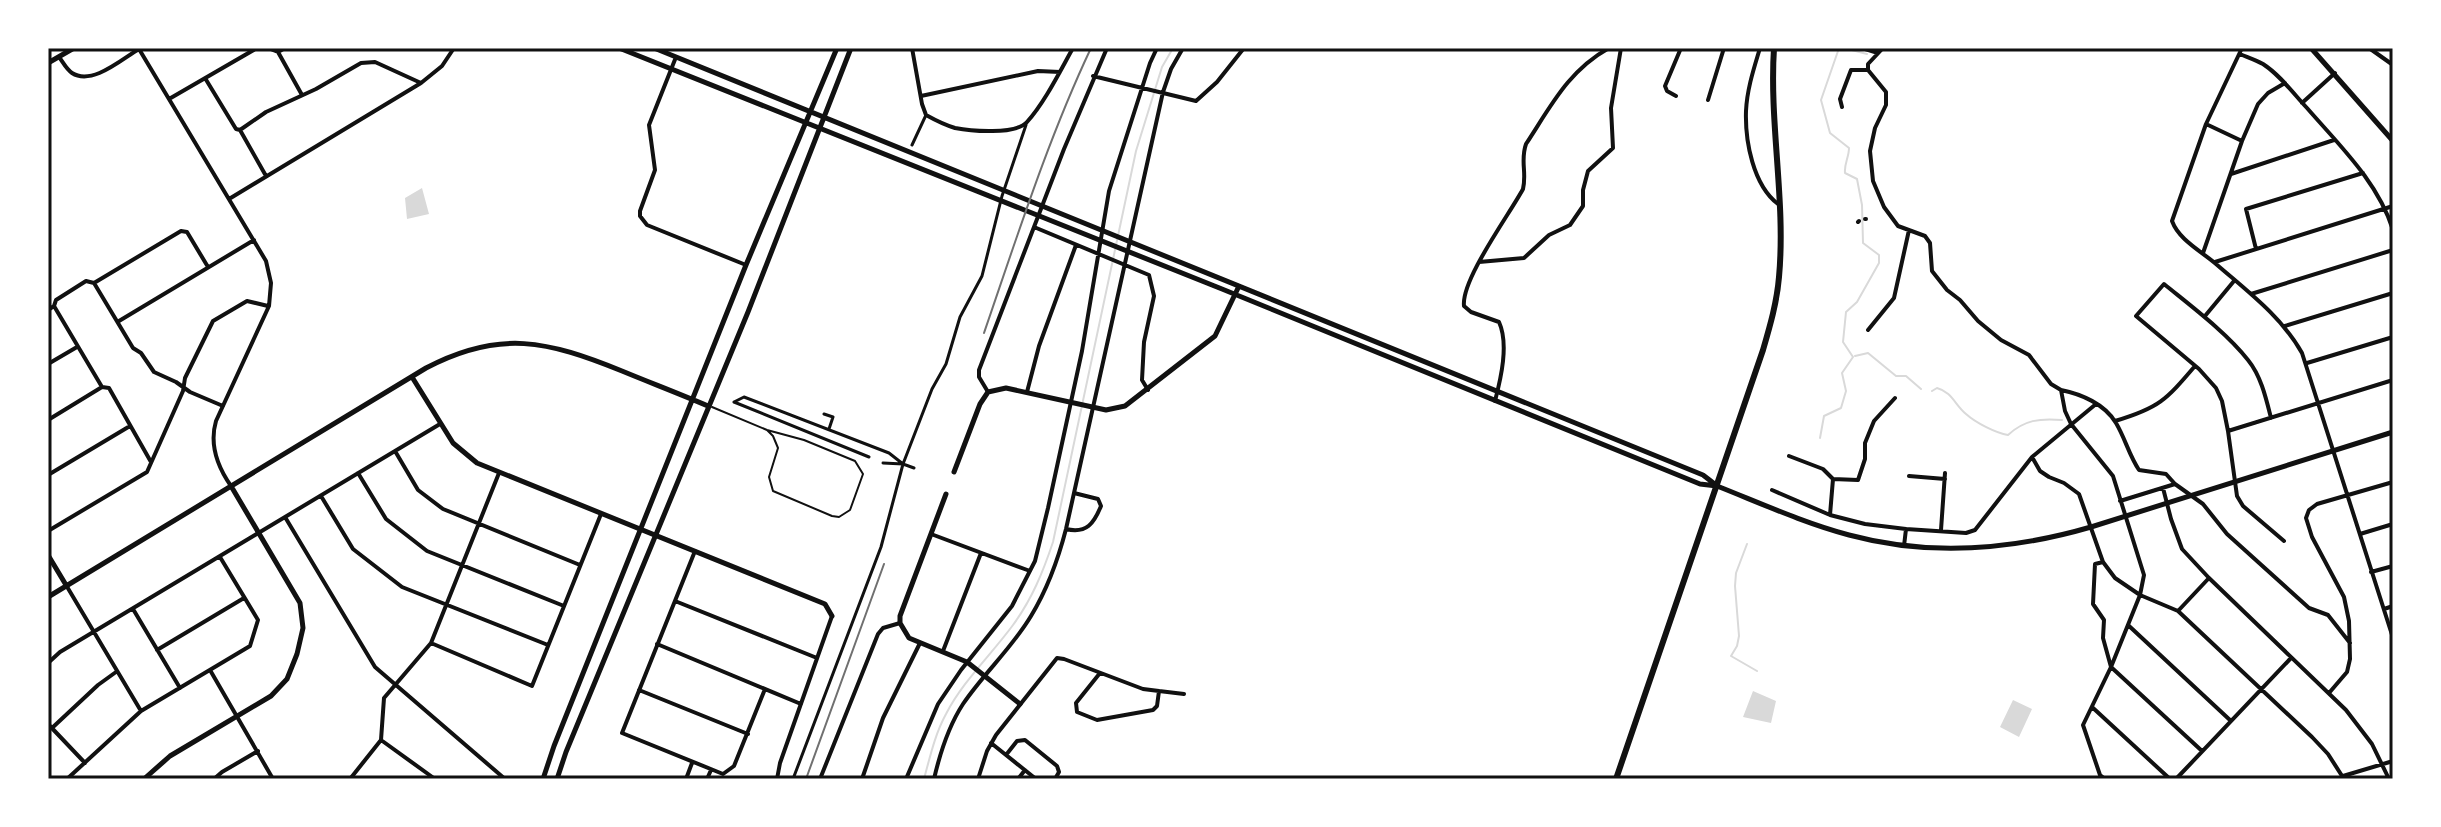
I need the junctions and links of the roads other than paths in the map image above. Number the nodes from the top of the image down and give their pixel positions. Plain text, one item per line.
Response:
1 (74, 48) edge
2 (257, 48) edge
3 (268, 48) edge
4 (285, 48) edge
5 (454, 48) edge
6 (619, 48) edge
7 (654, 48) edge
8 (837, 48) edge
9 (851, 48) edge
10 (912, 48) edge
11 (1073, 48) edge
12 (1107, 48) edge
13 (1157, 48) edge
14 (1183, 48) edge
15 (1244, 48) edge
16 (1609, 48) edge
17 (1621, 48) edge
18 (1681, 48) edge
19 (1724, 48) edge
20 (1760, 48) edge
21 (1774, 48) edge
22 (1862, 48) edge
23 (1883, 48) edge
24 (2311, 48) edge
25 (2369, 48) edge
26 (140, 49) edge
27 (2241, 51) edge
28 (278, 52) junction
29 (1878, 53) junction
30 (59, 57) junction
31 (676, 57) junction
32 (48, 63) edge
33 (2393, 65) edge
34 (671, 69) junction
35 (1868, 70) junction
36 (1060, 72) junction
37 (2335, 73) junction
38 (1093, 76) junction
39 (205, 78) junction
40 (421, 83) junction
41 (2285, 83) junction
42 (1142, 87) junction
43 (1162, 91) junction
44 (302, 95) junction
45 (1676, 96) dead end
46 (920, 97) junction
47 (169, 99) junction
48 (1708, 100) dead end
49 (2302, 103) junction
50 (1842, 107) dead end
51 (811, 112) junction
52 (926, 115) junction
53 (824, 117) junction
54 (1026, 123) junction
55 (806, 124) junction
56 (2206, 124) junction
57 (240, 130) junction
58 (820, 130) junction
59 (2392, 139) edge
60 (2334, 140) junction
61 (2242, 141) junction
62 (912, 145) dead end
63 (2363, 173) junction
64 (2231, 174) junction
65 (266, 177) junction
66 (229, 199) junction
67 (1778, 204) junction
68 (2393, 206) edge
69 (2386, 208) junction
70 (1034, 227) junction
71 (1909, 230) junction
72 (2393, 230) edge
73 (254, 240) junction
74 (1076, 245) junction
75 (2256, 249) junction
76 (2393, 250) edge
77 (2203, 253) junction
78 (1098, 254) junction
79 (1479, 262) junction
80 (2215, 262) junction
81 (1122, 264) junction
82 (746, 265) junction
83 (208, 267) junction
84 (2234, 281) junction
85 (94, 283) junction
86 (1239, 286) junction
87 (2393, 293) edge
88 (2251, 294) junction
89 (1235, 295) junction
90 (54, 306) junction
91 (269, 306) junction
92 (48, 310) edge
93 (2204, 317) junction
94 (118, 321) junction
95 (2285, 326) junction
96 (1868, 330) dead end
97 (2393, 337) edge
98 (78, 346) junction
99 (2307, 363) junction
100 (48, 364) edge
101 (2195, 366) junction
102 (412, 377) junction
103 (2393, 380) edge
104 (102, 387) junction
105 (183, 387) junction
106 (1148, 390) junction
107 (2061, 390) junction
108 (988, 392) junction
109 (1027, 392) junction
110 (1497, 392) junction
111 (1895, 398) dead end
112 (692, 399) junction
113 (1495, 401) junction
114 (1071, 402) junction
115 (2319, 403) junction
116 (2096, 404) junction
117 (223, 406) junction
118 (708, 406) junction
119 (1091, 407) junction
120 (824, 414) dead end
121 (2271, 418) junction
122 (48, 420) edge
123 (2115, 421) junction
124 (440, 424) junction
125 (2071, 424) junction
126 (130, 426) junction
127 (829, 429) junction
128 (767, 430) junction
129 (2228, 431) junction
130 (2393, 432) edge
131 (2334, 450) junction
132 (395, 451) junction
133 (1789, 456) dead end
134 (869, 457) dead end
135 (2032, 457) junction
136 (151, 463) junction
137 (883, 463) dead end
138 (903, 464) junction
139 (914, 468) dead end
140 (954, 472) dead end
141 (358, 473) junction
142 (499, 473) junction
143 (1945, 473) dead end
144 (48, 475) edge
145 (1909, 476) dead end
146 (1833, 479) junction
147 (1945, 479) junction
148 (2236, 482) junction
149 (2393, 482) edge
150 (2175, 484) junction
151 (231, 486) junction
152 (1717, 486) junction
153 (2163, 488) junction
154 (1772, 490) dead end
155 (1074, 493) junction
156 (946, 494) dead end
157 (321, 496) junction
158 (2348, 496) junction
159 (2120, 501) junction
160 (601, 514) junction
161 (1830, 515) junction
162 (285, 517) junction
163 (2393, 524) edge
164 (478, 525) junction
165 (2091, 527) junction
166 (1066, 529) junction
167 (1906, 529) junction
168 (641, 530) junction
169 (48, 531) edge
170 (1941, 531) junction
171 (258, 533) junction
172 (931, 534) junction
173 (2360, 534) junction
174 (654, 535) junction
175 (2284, 541) dead end
176 (1904, 546) junction
177 (695, 551) junction
178 (981, 553) junction
179 (48, 555) edge
180 (220, 557) junction
181 (2103, 562) junction
182 (462, 565) junction
183 (580, 565) junction
184 (2393, 566) edge
185 (1030, 571) junction
186 (2371, 572) junction
187 (2209, 578) junction
188 (66, 585) junction
189 (2140, 595) junction
190 (48, 597) edge
191 (244, 598) junction
192 (675, 600) junction
193 (446, 605) junction
194 (564, 606) junction
195 (2393, 606) edge
196 (133, 609) junction
197 (2384, 609) junction
198 (2178, 611) junction
199 (832, 616) joint
200 (900, 623) junction
201 (2128, 625) junction
202 (94, 632) junction
203 (2393, 638) edge
204 (431, 643) junction
205 (920, 643) junction
206 (2350, 643) junction
207 (657, 644) junction
208 (548, 645) junction
209 (157, 650) junction
210 (943, 652) junction
211 (817, 658) junction
212 (2291, 658) junction
213 (48, 663) edge
214 (970, 664) junction
215 (2111, 667) junction
216 (210, 670) junction
217 (117, 672) junction
218 (1100, 673) junction
219 (984, 674) junction
220 (395, 686) junction
221 (180, 688) junction
222 (765, 689) junction
223 (2262, 689) junction
224 (639, 690) junction
225 (1159, 691) junction
226 (2329, 693) junction
227 (1184, 694) dead end
228 (801, 704) junction
229 (1020, 704) junction
230 (2092, 707) junction
231 (141, 711) junction
232 (237, 715) junction
233 (2231, 721) junction
234 (50, 726) edge
235 (748, 734) junction
236 (381, 740) junction
237 (991, 743) junction
238 (258, 751) junction
239 (2202, 751) junction
240 (1006, 755) junction
241 (2393, 761) edge
242 (85, 763) junction
243 (692, 763) junction
244 (2383, 764) junction
245 (711, 770) junction
246 (1025, 770) junction
247 (2344, 778) edge
248 (67, 779) edge
249 (144, 779) edge
250 (214, 779) edge
251 (273, 779) edge
252 (350, 779) edge
253 (435, 779) edge
254 (505, 779) edge
255 (543, 779) edge
256 (557, 779) edge
257 (686, 779) edge
258 (707, 779) edge
259 (777, 779) edge
260 (793, 779) edge
261 (820, 779) edge
262 (862, 779) edge
263 (906, 779) edge
264 (934, 779) edge
265 (978, 779) edge
266 (1018, 779) edge
267 (1036, 779) edge
268 (1055, 779) edge
269 (1616, 779) edge
270 (2105, 779) edge
271 (2170, 779) edge
272 (2176, 779) edge
273 (2389, 779) edge

1 - 30 street
2 - 39 street
3 - 28 street
4 - 28 street
5 - 40 street
6 - 34 street
7 - 31 street
8 - 51 street
9 - 53 street
10 - 46 street
11 - 36 street
12 - 38 street
13 - 42 street
14 - 43 street
15 - 43 street
16 - 79 street
17 - 79 street
18 - 45 street
19 - 48 street
20 - 67 street
21 - 67 highway
22 - 29 street
23 - 29 street
24 - 37 street
25 - 33 street
26 - 30 street
26 - 47 street
27 - 41 street
27 - 56 street
28 - 44 street
29 - 35 street
30 - 32 street
31 - 34 street
31 - 51 street
34 - 55 street
34 - 82 street
35 - 50 street
35 - 71 street
36 - 46 street
36 - 54 street
37 - 49 street
37 - 59 street
38 - 42 street
38 - 70 street
39 - 47 street
39 - 57 street
40 - 44 street
40 - 65 street
41 - 49 street
41 - 61 street
42 - 43 street
42 - 78 street
43 - 81 street
44 - 57 street
46 - 52 street
47 - 66 street
49 - 60 street
51 - 53 street
51 - 55 street
52 - 54 street
52 - 62 street
53 - 58 street
53 - 86 street
54 - 138 street
55 - 58 street
55 - 82 street
56 - 61 street
56 - 77 street
57 - 65 street
58 - 89 street
58 - 118 street
60 - 63 street
60 - 64 street
61 - 64 street
63 - 69 street
63 - 75 street
64 - 77 street
65 - 66 street
66 - 73 street
67 - 152 highway
68 - 69 street
69 - 72 street
69 - 75 street
70 - 74 street
70 - 108 street
71 - 96 street
71 - 107 street
73 - 83 street
73 - 91 street
74 - 78 street
74 - 109 street
75 - 80 street
76 - 88 street
77 - 80 street
78 - 81 street
78 - 114 street
79 - 110 street
80 - 84 street
81 - 106 street
81 - 119 street
82 - 112 street
83 - 85 street
83 - 94 street
84 - 88 street
84 - 93 street
85 - 90 street
85 - 94 street
86 - 89 street
86 - 110 street
87 - 95 street
88 - 95 street
89 - 106 street
89 - 113 street
90 - 92 street
90 - 98 street
91 - 105 street
91 - 117 street
93 - 101 street
93 - 121 street
94 - 105 street
95 - 99 street
97 - 99 street
98 - 100 street
98 - 104 street
99 - 115 street
101 - 123 street
101 - 129 street
102 - 112 street
102 - 124 street
102 - 151 street
103 - 115 street
104 - 122 street
104 - 126 street
105 - 117 street
105 - 136 street
106 - 119 street
107 - 116 street
107 - 125 street
108 - 109 street
108 - 140 street
109 - 114 street
110 - 113 street
110 - 152 street
111 - 146 street
112 - 118 street
112 - 168 street
113 - 152 street
114 - 119 street
114 - 185 street
115 - 121 street
115 - 131 street
116 - 123 street
116 - 125 street
117 - 151 street
118 - 128 lane
118 - 174 street
119 - 155 street
120 - 127 street
121 - 129 street
123 - 150 street
124 - 132 street
124 - 142 street
125 - 135 street
125 - 159 street
126 - 136 street
126 - 144 street
127 - 134 street
127 - 138 street
128 - 128 lane
129 - 148 street
130 - 131 street
131 - 148 street
131 - 158 street
132 - 141 street
132 - 164 street
133 - 146 street
135 - 165 street
135 - 170 street
136 - 169 street
137 - 138 street
138 - 139 street
138 - 260 street
141 - 157 street
141 - 182 street
142 - 160 street
142 - 164 street
143 - 147 street
145 - 147 street
146 - 161 street
147 - 170 street
148 - 165 street
148 - 175 street
149 - 158 street
150 - 153 street
150 - 206 street
151 - 171 street
151 - 188 street
152 - 176 street
152 - 269 highway
153 - 159 street
153 - 187 street
154 - 161 street
155 - 166 street
155 - 166 street
156 - 172 street
157 - 162 street
157 - 193 street
158 - 173 street
158 - 206 street
159 - 189 street
160 - 168 street
160 - 183 street
161 - 167 street
162 - 171 street
162 - 220 street
163 - 173 street
164 - 182 street
164 - 183 street
165 - 176 street
165 - 181 street
166 - 219 street
167 - 170 street
167 - 176 street
168 - 174 street
168 - 255 street
171 - 180 street
171 - 232 street
172 - 178 street
172 - 200 street
173 - 186 street
174 - 177 street
174 - 256 street
177 - 192 street
177 - 199 street
178 - 185 street
178 - 210 street
179 - 188 street
180 - 191 street
180 - 196 street
181 - 189 street
181 - 215 street
182 - 193 street
182 - 194 street
183 - 194 street
184 - 186 street
185 - 214 street
186 - 197 street
187 - 198 street
187 - 212 street
188 - 190 street
188 - 202 street
189 - 198 street
189 - 201 street
191 - 209 street
191 - 216 street
192 - 207 street
192 - 211 street
193 - 204 street
193 - 208 street
194 - 208 street
195 - 197 street
196 - 202 street
196 - 209 street
197 - 203 street
198 - 223 street
199 - 211 street
200 - 205 street
200 - 261 street
201 - 215 street
201 - 233 street
202 - 213 street
202 - 217 street
204 - 208 street
204 - 220 street
205 - 210 street
205 - 262 street
206 - 226 street
207 - 222 street
207 - 224 street
209 - 221 street
210 - 214 street
211 - 228 street
212 - 223 street
212 - 226 street
214 - 219 street
214 - 263 street
215 - 230 street
215 - 239 street
216 - 221 street
216 - 232 street
217 - 231 street
217 - 234 street
218 - 225 street
218 - 225 street
218 - 229 street
219 - 229 street
219 - 264 street
220 - 236 street
220 - 254 street
221 - 231 street
222 - 228 street
222 - 235 street
223 - 233 street
223 - 247 street
224 - 235 street
224 - 243 street
225 - 227 street
226 - 244 street
228 - 259 street
229 - 237 street
230 - 270 street
230 - 271 street
231 - 242 street
232 - 238 street
232 - 249 street
233 - 239 street
234 - 242 street
235 - 245 street
236 - 252 street
236 - 253 street
237 - 240 street
237 - 265 street
238 - 250 street
238 - 251 street
239 - 272 street
240 - 246 street
240 - 268 street
241 - 244 street
242 - 248 street
243 - 245 street
243 - 257 street
244 - 247 street
244 - 273 street
245 - 258 street
246 - 266 street
246 - 267 street

